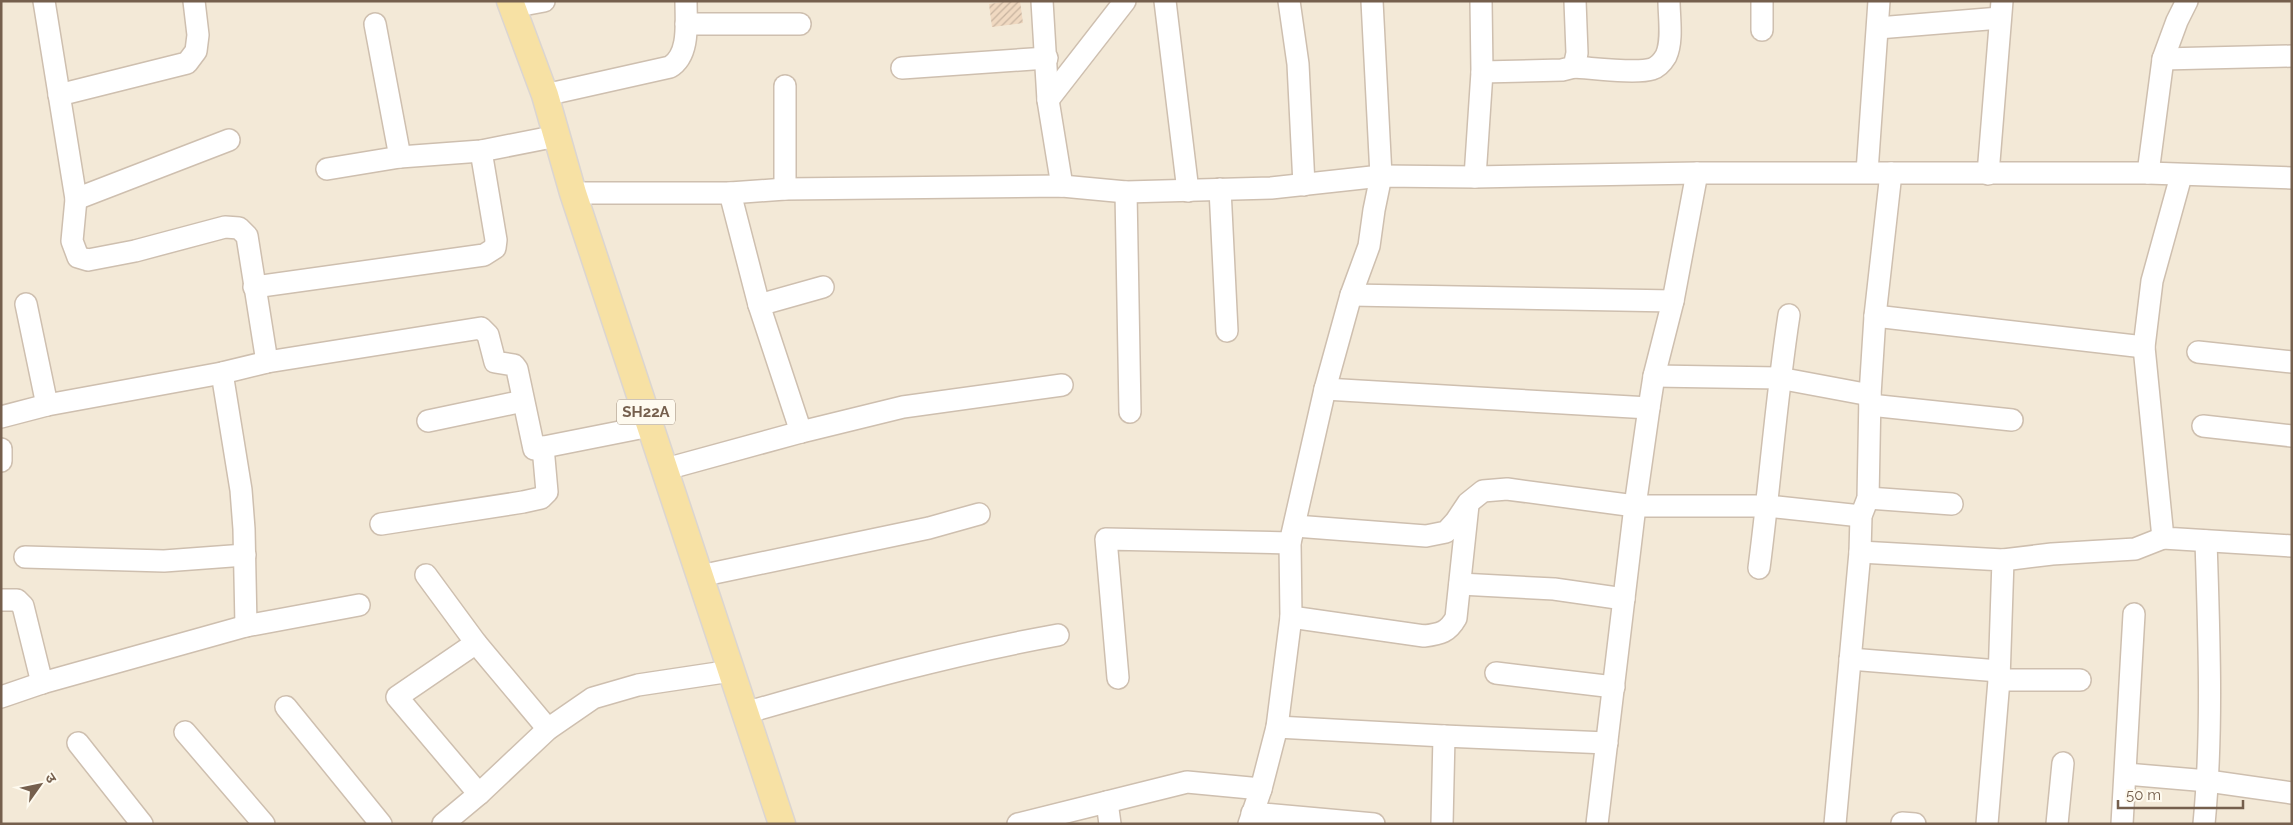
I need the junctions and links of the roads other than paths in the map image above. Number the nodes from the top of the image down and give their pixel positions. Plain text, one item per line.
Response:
1 (44, 1) edge
2 (194, 1) edge
3 (544, 1) edge
4 (686, 1) edge
5 (1042, 1) edge
6 (1125, 1) edge
7 (1166, 1) edge
8 (1289, 1) edge
9 (1372, 1) edge
10 (1481, 1) edge
11 (1575, 1) edge
12 (1669, 1) edge
13 (1762, 1) edge
14 (1879, 1) edge
15 (2187, 1) edge
16 (511, 4) edge
17 (2001, 10) edge
18 (376, 24) dead end
19 (686, 24) junction
20 (800, 24) dead end
21 (1878, 28) junction
22 (1762, 30) dead end
23 (2292, 56) edge
24 (1047, 58) junction
25 (2163, 59) junction
26 (1574, 67) junction
27 (902, 68) dead end
28 (1482, 72) junction
29 (785, 86) dead end
30 (545, 94) junction
31 (59, 95) junction
32 (1048, 100) junction
33 (557, 136) junction
34 (229, 140) dead end
35 (481, 150) junction
36 (400, 157) junction
37 (327, 169) dead end
38 (1866, 172) junction
39 (1891, 172) junction
40 (1696, 173) junction
41 (2148, 173) junction
42 (1988, 174) junction
43 (1381, 176) junction
44 (2181, 176) junction
45 (1475, 178) junction
46 (2292, 178) edge
47 (1304, 185) junction
48 (1062, 186) junction
49 (785, 189) junction
50 (1220, 189) junction
51 (1188, 191) junction
52 (1126, 192) junction
53 (573, 193) junction
54 (730, 193) junction
55 (76, 199) junction
56 (823, 287) dead end
57 (254, 288) junction
58 (1351, 294) junction
59 (1673, 301) junction
60 (26, 304) dead end
61 (759, 305) junction
62 (1789, 314) dead end
63 (1875, 316) junction
64 (1227, 331) dead end
65 (2144, 347) junction
66 (2198, 352) dead end
67 (268, 362) junction
68 (2292, 362) edge
69 (222, 373) junction
70 (1654, 376) junction
71 (1779, 378) junction
72 (1062, 385) dead end
73 (1325, 389) junction
74 (1870, 400) junction
75 (523, 401) junction
76 (47, 405) junction
77 (1649, 408) junction
78 (1130, 412) dead end
79 (1, 417) edge
80 (2012, 420) dead end
81 (428, 421) dead end
82 (650, 426) junction
83 (2203, 426) dead end
84 (800, 432) junction
85 (2292, 436) edge
86 (543, 447) junction
87 (1, 449) edge
88 (1, 461) edge
89 (666, 470) junction
90 (1468, 503) junction
91 (1952, 504) dead end
92 (1635, 506) junction
93 (1767, 506) junction
94 (1864, 507) junction
95 (980, 514) dead end
96 (381, 524) dead end
97 (1293, 534) junction
98 (2163, 538) junction
99 (2206, 541) junction
100 (2292, 546) edge
101 (1860, 552) junction
102 (245, 555) junction
103 (25, 557) dead end
104 (2003, 560) junction
105 (1759, 568) dead end
106 (426, 575) dead end
107 (700, 576) junction
108 (1460, 584) junction
109 (1624, 599) junction
110 (1, 600) edge
111 (359, 605) dead end
112 (2134, 614) dead end
113 (1291, 617) junction
114 (246, 626) junction
115 (1058, 634) dead end
116 (476, 642) junction
117 (1850, 660) junction
118 (731, 671) junction
119 (1496, 673) dead end
120 (1999, 675) junction
121 (1118, 678) dead end
122 (2080, 680) dead end
123 (42, 683) junction
124 (1614, 687) junction
125 (1, 698) edge
126 (286, 707) dead end
127 (745, 713) junction
128 (1276, 727) junction
129 (548, 729) junction
130 (185, 732) dead end
131 (1444, 736) junction
132 (78, 743) dead end
133 (1607, 743) junction
134 (2063, 763) dead end
135 (2126, 774) junction
136 (2208, 782) junction
137 (1261, 789) junction
138 (2292, 793) edge
139 (479, 794) junction
140 (1107, 802) junction
141 (1250, 819) edge
142 (142, 824) edge
143 (264, 824) edge
144 (381, 824) edge
145 (444, 824) edge
146 (782, 824) edge
147 (1018, 824) edge
148 (1110, 824) edge
149 (1374, 824) edge
150 (1442, 824) edge
151 (1597, 824) edge
152 (1835, 824) edge
153 (1987, 824) edge
154 (2057, 824) edge
155 (2122, 824) edge
156 (2204, 824) edge

1 - 31 street
2 - 31 street
3 - 16 street
4 - 19 street
5 - 24 street
6 - 32 street
7 - 51 street
8 - 47 street
9 - 43 street
10 - 28 street
11 - 26 street
12 - 26 street
13 - 22 street
14 - 21 street
15 - 25 street
16 - 30 main road, SH22A
17 - 21 street
17 - 42 street
18 - 36 street
19 - 20 street
19 - 30 street
21 - 38 street
23 - 25 street
24 - 27 street
24 - 32 street
25 - 41 street
26 - 28 street
28 - 45 street
29 - 49 street
30 - 33 main road, SH22A
31 - 55 street
32 - 48 street
33 - 35 street
33 - 53 main road, SH22A
34 - 55 street
35 - 36 street
35 - 57 street
36 - 37 street
38 - 39 street
38 - 40 street
39 - 42 street
39 - 63 street
40 - 45 street
40 - 59 street
41 - 42 street
41 - 44 street
43 - 45 street
43 - 47 street
43 - 58 street
44 - 46 street
44 - 65 street
47 - 50 street
48 - 49 street
48 - 52 street
49 - 54 street
50 - 51 street
50 - 64 street
51 - 52 street
52 - 78 street
53 - 54 street
53 - 82 main road, SH22A
54 - 61 street
55 - 57 street
56 - 61 street
57 - 67 street
58 - 59 street
58 - 73 street
59 - 70 street
60 - 76 street
61 - 84 street
62 - 71 street
63 - 65 street
63 - 74 street
65 - 98 street
66 - 68 street
67 - 69 street
67 - 75 street
69 - 76 street
69 - 102 street
70 - 71 street
70 - 77 street
71 - 74 street
71 - 93 street
72 - 84 street
73 - 77 street
73 - 97 street
74 - 80 street
74 - 94 street
75 - 81 street
75 - 86 street
76 - 79 street
77 - 92 street
82 - 86 street
82 - 89 main road, SH22A
83 - 85 street
84 - 89 street
86 - 96 street
87 - 88 street
89 - 107 main road, SH22A
90 - 92 street
90 - 97 street
90 - 108 street
91 - 94 street
92 - 93 street
92 - 109 street
93 - 94 street
93 - 105 street
94 - 101 street
95 - 107 street
97 - 113 street
97 - 121 street
98 - 99 street
98 - 104 street
99 - 100 street
99 - 136 street
101 - 104 street
101 - 117 street
102 - 103 street
102 - 114 street
104 - 120 street
106 - 116 street
107 - 118 main road, SH22A
108 - 109 street
108 - 113 street
109 - 124 street
110 - 123 street
111 - 114 street
112 - 135 street
113 - 128 street
114 - 123 street
115 - 127 street
116 - 129 street
116 - 139 street
117 - 120 street
117 - 152 street
118 - 127 main road, SH22A
118 - 129 street
119 - 124 street
120 - 122 street
120 - 153 street
123 - 125 street
124 - 133 street
126 - 144 street
127 - 146 main road, SH22A
128 - 131 street
128 - 137 street
129 - 139 street
130 - 143 street
131 - 133 street
131 - 150 street
132 - 142 street
133 - 151 street
134 - 154 street
135 - 136 street
135 - 155 street
136 - 138 street
136 - 156 street
137 - 140 street
137 - 141 street
139 - 145 street
140 - 147 street
140 - 148 street
141 - 149 street

